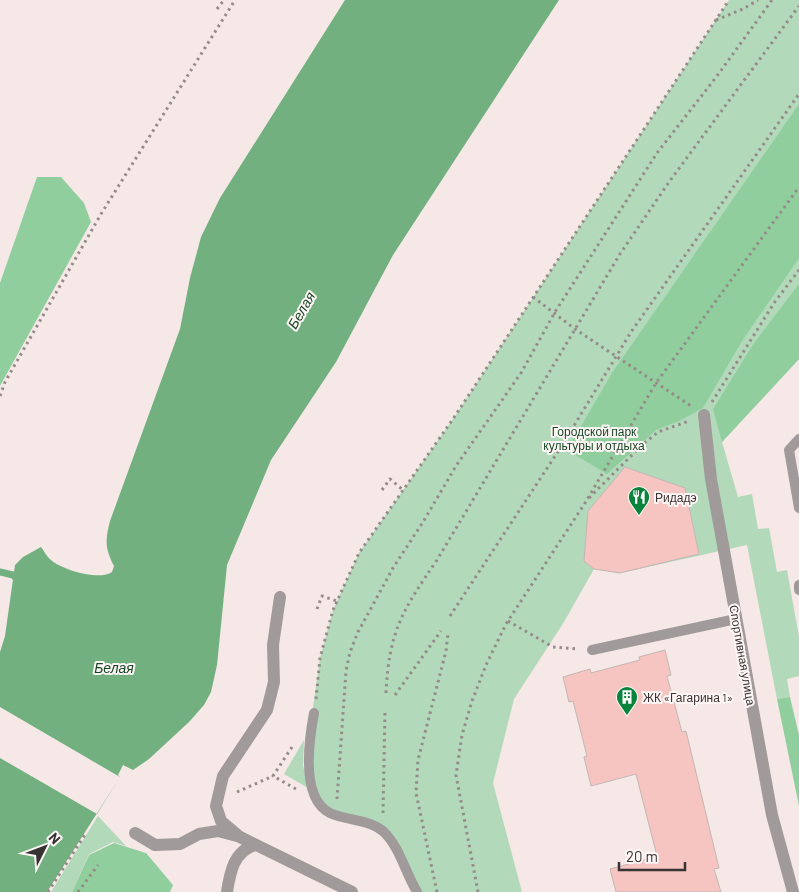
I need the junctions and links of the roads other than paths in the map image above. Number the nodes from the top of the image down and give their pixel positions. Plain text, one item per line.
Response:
1 (706, 412) road end
2 (799, 439) edge
3 (799, 508) edge
4 (799, 584) edge
5 (799, 590) edge
6 (280, 597) dead end
7 (736, 619) junction
8 (592, 650) road end
9 (314, 713) road end
10 (135, 833) dead end
11 (240, 837) junction
12 (255, 845) junction
13 (794, 884) edge
14 (227, 892) edge
15 (352, 892) edge
16 (417, 892) edge

1 - 7 street, Спортивная улица
2 - 3 lane
4 - 5 lane
6 - 11 street
7 - 8 lane
7 - 13 street, Спортивная улица
9 - 16 lane
10 - 11 street
11 - 12 street
12 - 14 street
12 - 15 street

